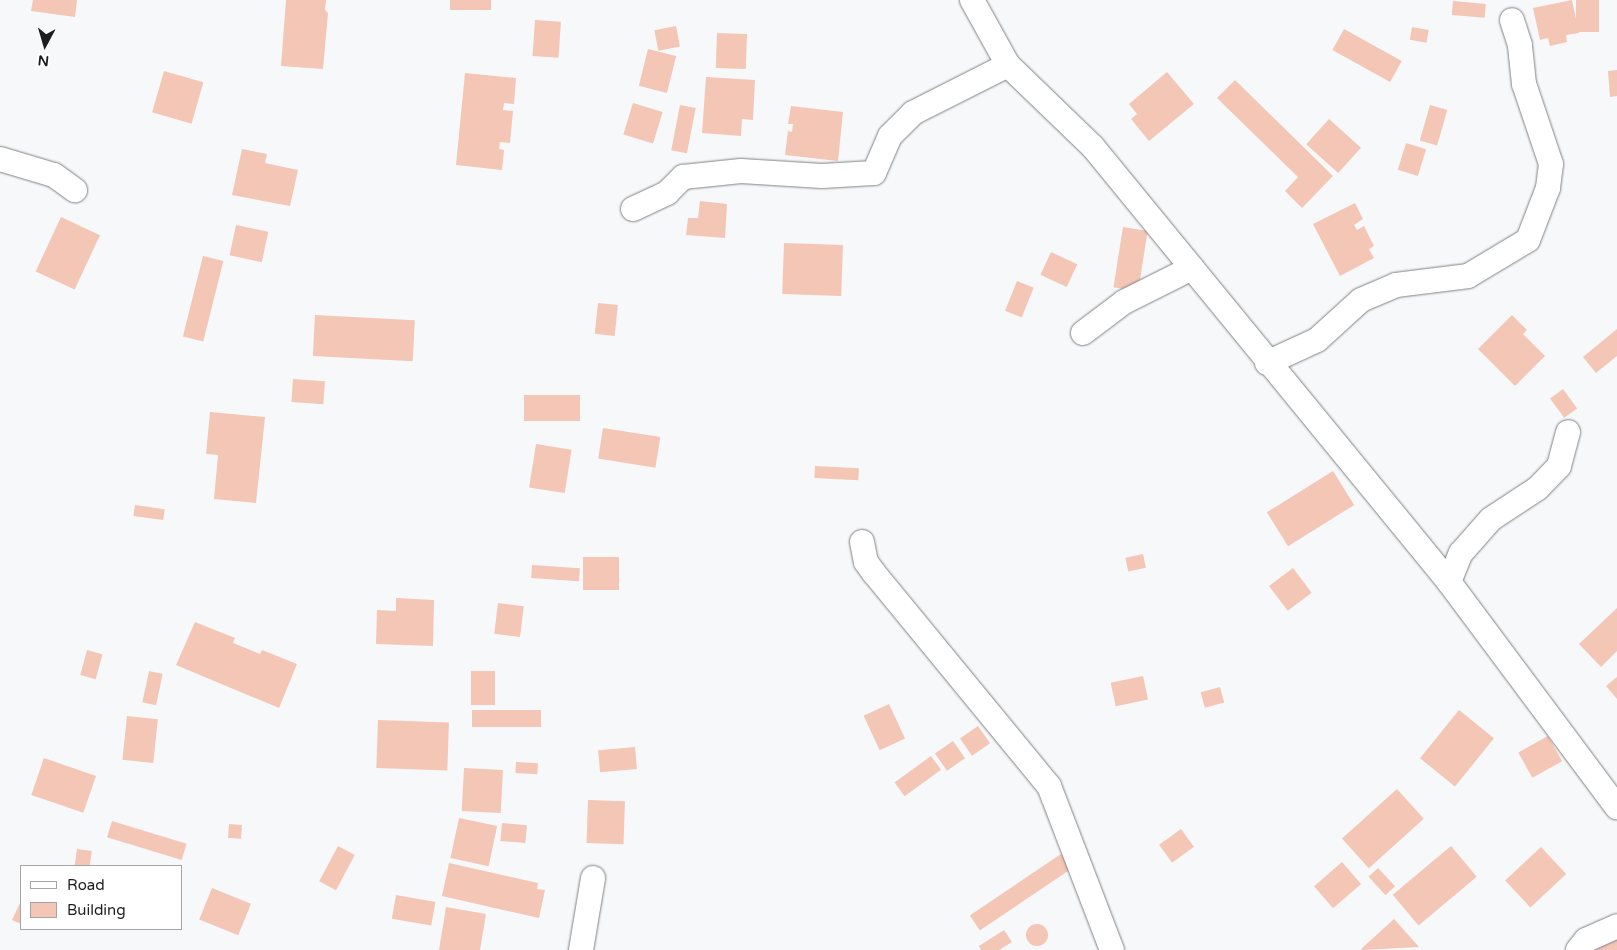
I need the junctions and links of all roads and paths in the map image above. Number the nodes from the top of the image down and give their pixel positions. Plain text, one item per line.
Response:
1 (972, 0) edge
2 (1512, 20) dead end
3 (1008, 64) junction
4 (0, 159) edge
5 (75, 190) dead end
6 (633, 209) dead end
7 (1192, 268) junction
8 (1083, 334) dead end
9 (1267, 362) junction
10 (1568, 432) dead end
11 (862, 542) dead end
12 (1449, 582) junction
13 (1617, 806) edge
14 (593, 878) dead end
15 (1617, 926) edge
16 (581, 950) edge
17 (1112, 950) edge
18 (1578, 950) edge

1 - 3 street
2 - 9 street
3 - 6 street
3 - 7 street
4 - 5 street
7 - 8 street
7 - 9 street
9 - 12 street
10 - 12 street
11 - 17 street
12 - 13 street
14 - 16 street
15 - 18 street

